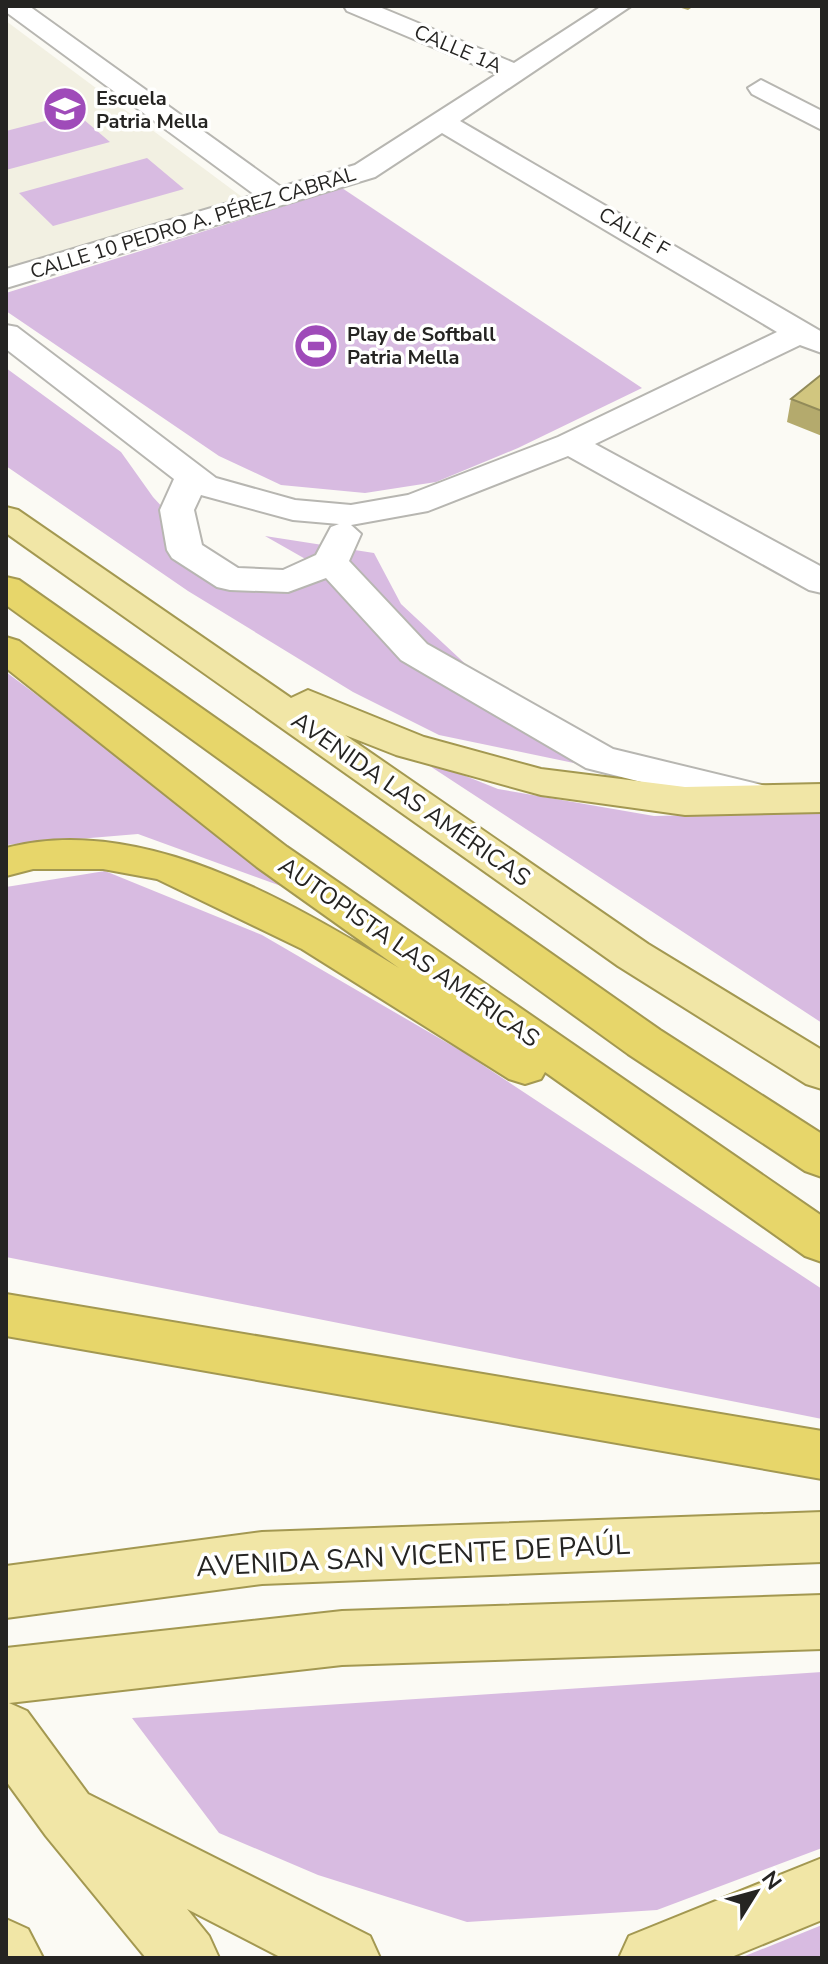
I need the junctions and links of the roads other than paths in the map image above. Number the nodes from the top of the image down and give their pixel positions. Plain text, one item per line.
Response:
1 (13, 6) edge
2 (356, 6) edge
3 (619, 6) edge
4 (517, 73) junction
5 (761, 88) dead end
6 (443, 122) junction
7 (822, 122) edge
8 (277, 198) junction
9 (6, 279) edge
10 (6, 334) edge
11 (812, 339) edge
12 (570, 444) junction
13 (192, 477) junction
14 (351, 515) junction
15 (6, 517) edge
16 (52, 548) junction
17 (331, 562) junction
18 (822, 582) edge
19 (6, 588) edge
20 (6, 649) edge
21 (822, 798) edge
22 (764, 799) junction
23 (6, 862) edge
24 (822, 1072) edge
25 (822, 1158) edge
26 (822, 1242) edge
27 (822, 1252) edge
28 (6, 1315) edge
29 (822, 1455) edge
30 (822, 1537) edge
31 (6, 1592) edge
32 (822, 1622) edge
33 (6, 1676) edge
34 (6, 1731) edge
35 (67, 1815) junction
36 (822, 1889) edge
37 (6, 1951) edge
38 (11, 1958) edge
39 (187, 1958) edge
40 (348, 1958) edge
41 (651, 1958) edge

1 - 8 street
2 - 4 street, CALLE 1A
3 - 4 street, CALLE 10 PEDRO A. PÉREZ CABRAL
4 - 6 street, CALLE 10 PEDRO A. PÉREZ CABRAL
5 - 7 street
6 - 8 street, CALLE 10 PEDRO A. PÉREZ CABRAL
6 - 11 street, CALLE F
8 - 9 street, CALLE 10 PEDRO A. PÉREZ CABRAL
10 - 13 street
11 - 12 street
12 - 14 street
12 - 18 street
13 - 14 street
13 - 17 street
14 - 17 street
15 - 16 main road, AVENIDA LAS AMÉRICAS
16 - 22 main road
16 - 24 main road, AVENIDA LAS AMÉRICAS
17 - 22 street
19 - 25 highway
20 - 26 highway, AUTOPISTA LAS AMÉRICAS
21 - 22 main road
23 - 27 highway
28 - 29 highway
30 - 31 main road, AVENIDA SAN VICENTE DE PAÚL
32 - 33 main road
34 - 35 main road
35 - 39 main road
35 - 40 main road
36 - 41 main road
37 - 38 main road

